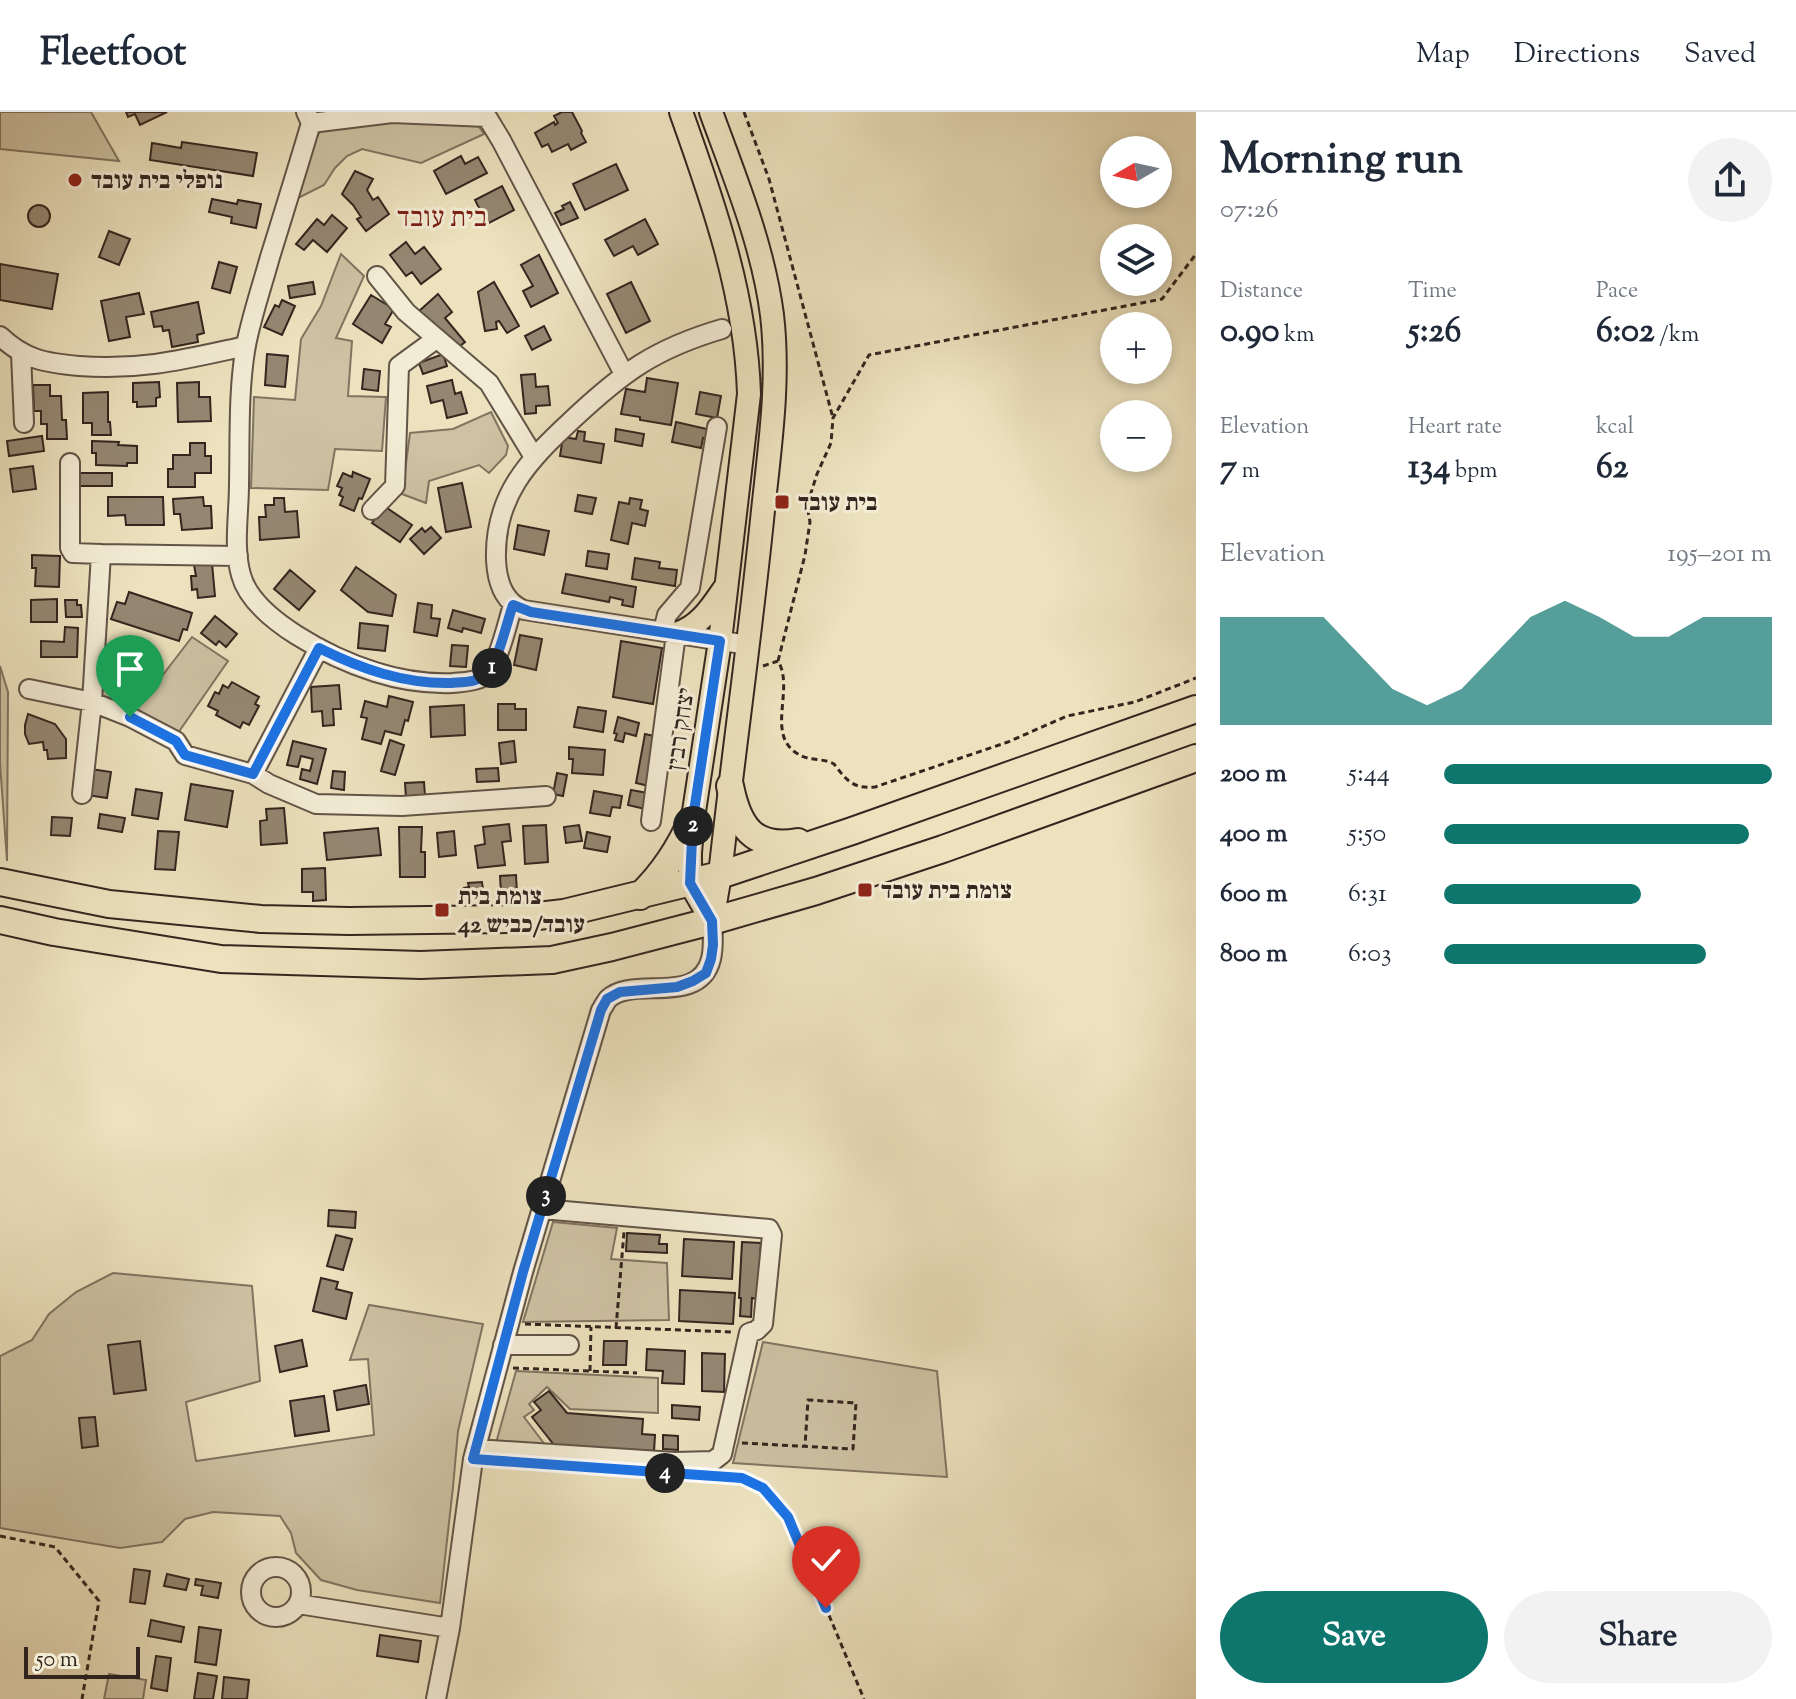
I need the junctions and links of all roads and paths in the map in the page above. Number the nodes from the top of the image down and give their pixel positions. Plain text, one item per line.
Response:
1 (681, 112) edge
2 (711, 112) edge
3 (744, 112) edge
4 (486, 114) edge
5 (309, 117) edge
6 (1196, 254) edge
7 (377, 276) dead end
8 (722, 329) dead end
9 (0, 336) edge
10 (436, 339) junction
11 (246, 346) junction
12 (21, 354) junction
13 (624, 374) junction
14 (833, 418) junction
15 (24, 423) dead end
16 (717, 427) dead end
17 (534, 457) junction
18 (70, 463) dead end
19 (372, 510) dead end
20 (101, 554) junction
21 (238, 556) junction
22 (727, 584) junction
23 (513, 605) junction
24 (670, 633) junction
25 (720, 641) junction
26 (748, 645) junction
27 (319, 648) junction
28 (778, 661) junction
29 (744, 672) junction
30 (1196, 678) edge
31 (29, 689) dead end
32 (92, 702) junction
33 (1196, 709) edge
34 (1196, 758) edge
35 (253, 774) junction
36 (730, 786) junction
37 (82, 794) dead end
38 (546, 796) dead end
39 (693, 818) junction
40 (651, 821) dead end
41 (852, 831) junction
42 (720, 875) junction
43 (0, 882) edge
44 (690, 883) junction
45 (640, 896) junction
46 (0, 920) edge
47 (712, 921) junction
48 (542, 1209) junction
49 (625, 1216) junction
50 (509, 1323) junction
51 (591, 1327) junction
52 (616, 1328) junction
53 (749, 1333) junction
54 (503, 1345) junction
55 (569, 1345) dead end
56 (497, 1368) junction
57 (590, 1371) junction
58 (637, 1373) dead end
59 (724, 1442) junction
60 (805, 1446) junction
61 (476, 1449) junction
62 (711, 1476) dead end
63 (0, 1536) edge
64 (298, 1604) dead end
65 (450, 1628) junction
66 (82, 1699) edge
67 (436, 1699) edge
68 (864, 1699) edge

1 - 22 main road, יצחק רבין
2 - 26 main road
3 - 14 path
4 - 5 street
4 - 13 street
5 - 11 street
6 - 14 path
7 - 10 street
8 - 13 street
9 - 12 street
10 - 17 street
10 - 19 street
11 - 12 street
11 - 21 street
12 - 15 street
13 - 17 street
14 - 28 path
16 - 24 street
17 - 23 street
18 - 20 street
20 - 21 street
20 - 32 street
21 - 27 street
22 - 24 main road
22 - 25 main road, יצחק רבין
23 - 24 street
23 - 27 street
24 - 25 street
24 - 40 street
25 - 26 street
25 - 39 main road, יצחק רבין
26 - 29 main road
27 - 35 street
28 - 29 path
28 - 30 path
29 - 36 main road
31 - 32 street
32 - 35 street
32 - 37 street
33 - 41 highway
34 - 47 highway
35 - 38 street
36 - 41 highway
36 - 42 main road
39 - 44 main road, יצחק רבין
39 - 45 highway
41 - 42 highway
42 - 44 highway
42 - 47 main road
43 - 45 highway
44 - 45 highway
44 - 47 main road
46 - 47 highway
47 - 48 street
48 - 49 street
48 - 50 street
49 - 52 path
49 - 53 street
50 - 51 path
50 - 54 street
51 - 52 path
51 - 57 path
52 - 53 path
53 - 59 street
54 - 55 street
54 - 56 street
56 - 57 path
56 - 61 street
57 - 58 path
59 - 60 path
59 - 61 street
60 - 60 path
61 - 65 street
62 - 68 path
63 - 66 path
64 - 65 street
65 - 67 street

